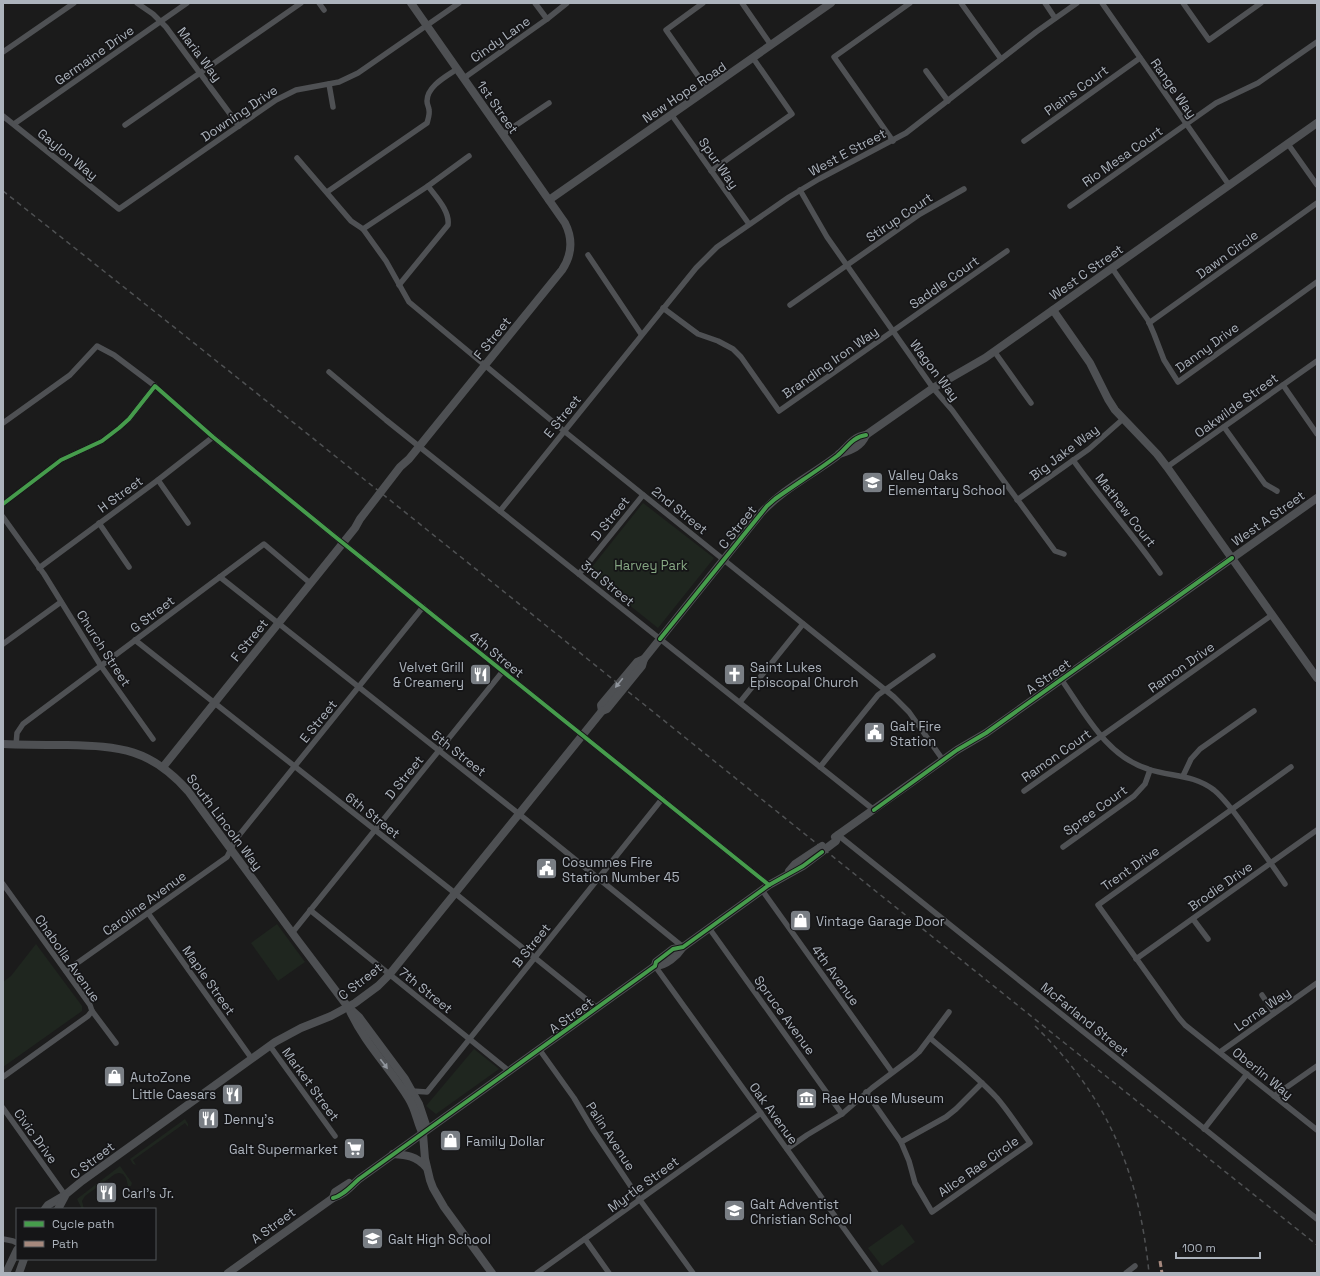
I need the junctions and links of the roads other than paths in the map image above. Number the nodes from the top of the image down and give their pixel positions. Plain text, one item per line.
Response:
1 (74, 3) edge
2 (137, 3) edge
3 (187, 3) edge
4 (301, 3) edge
5 (319, 3) edge
6 (411, 3) edge
7 (459, 3) edge
8 (536, 3) edge
9 (567, 3) edge
10 (703, 3) edge
11 (742, 3) edge
12 (831, 3) edge
13 (910, 3) edge
14 (961, 3) edge
15 (1045, 3) edge
16 (1077, 3) edge
17 (1102, 3) edge
18 (1183, 3) edge
19 (1261, 3) edge
20 (324, 10) dead end
21 (1055, 18) junction
22 (547, 19) junction
23 (161, 22) junction
24 (427, 26) junction
25 (1317, 42) edge
26 (772, 45) junction
27 (3, 52) edge
28 (753, 58) junction
29 (1140, 58) junction
30 (1001, 59) junction
31 (457, 69) junction
32 (926, 71) dead end
33 (201, 73) junction
34 (464, 78) junction
35 (329, 84) junction
36 (708, 90) junction
37 (948, 101) junction
38 (549, 103) dead end
39 (333, 108) dead end
40 (671, 114) junction
41 (3, 116) edge
42 (1317, 123) edge
43 (14, 124) junction
44 (1186, 124) junction
45 (125, 125) dead end
46 (239, 126) junction
47 (503, 134) junction
48 (893, 141) junction
49 (1024, 141) dead end
50 (1288, 144) junction
51 (469, 156) dead end
52 (297, 158) dead end
53 (711, 171) junction
54 (1229, 185) junction
55 (1317, 185) edge
56 (428, 186) junction
57 (964, 189) dead end
58 (800, 190) junction
59 (327, 192) junction
60 (549, 200) junction
61 (1317, 203) edge
62 (1070, 206) dead end
63 (120, 209) joint
64 (566, 224) joint
65 (749, 224) junction
66 (363, 229) junction
67 (1007, 251) dead end
68 (588, 255) dead end
69 (847, 266) junction
70 (1112, 268) junction
71 (1317, 282) edge
72 (399, 285) junction
73 (790, 305) dead end
74 (663, 308) junction
75 (1053, 310) junction
76 (1149, 323) junction
77 (893, 331) junction
78 (641, 334) junction
79 (994, 351) junction
80 (1317, 361) edge
81 (485, 366) junction
82 (329, 372) dead end
83 (1283, 385) junction
84 (155, 386) junction
85 (933, 388) junction
86 (1031, 403) dead end
87 (1123, 419) junction
88 (3, 423) edge
89 (1224, 427) junction
90 (564, 431) junction
91 (1317, 434) edge
92 (866, 435) joint
93 (213, 437) junction
94 (420, 447) junction
95 (1073, 460) junction
96 (1168, 467) junction
97 (158, 480) junction
98 (1277, 491) dead end
99 (643, 494) junction
100 (1317, 498) edge
101 (1017, 500) junction
102 (3, 504) edge
103 (500, 511) junction
104 (3, 517) edge
105 (99, 523) junction
106 (188, 524) dead end
107 (342, 543) junction
108 (1064, 554) dead end
109 (1232, 558) junction
110 (724, 560) junction
111 (129, 567) dead end
112 (39, 568) junction
113 (1160, 573) dead end
114 (579, 574) junction
115 (220, 577) junction
116 (310, 583) junction
117 (61, 602) junction
118 (423, 607) junction
119 (1272, 615) junction
120 (278, 622) junction
121 (804, 624) junction
122 (660, 639) junction
123 (135, 640) junction
124 (3, 644) edge
125 (933, 656) dead end
126 (101, 666) junction
127 (503, 671) junction
128 (1317, 678) edge
129 (1061, 679) junction
130 (359, 687) junction
131 (886, 690) junction
132 (740, 702) junction
133 (214, 703) junction
134 (1254, 711) dead end
135 (582, 735) junction
136 (1102, 736) junction
137 (153, 739) dead end
138 (3, 744) edge
139 (16, 744) junction
140 (439, 751) junction
141 (943, 760) junction
142 (820, 766) junction
143 (162, 767) junction
144 (294, 767) junction
145 (1291, 767) dead end
146 (1150, 770) junction
147 (1183, 776) junction
148 (1024, 791) dead end
149 (662, 799) junction
150 (1232, 809) junction
151 (874, 810) junction
152 (520, 814) junction
153 (1317, 830) edge
154 (374, 831) junction
155 (838, 835) junction
156 (1063, 846) dead end
157 (231, 849) junction
158 (1271, 863) junction
159 (599, 878) junction
160 (3, 884) edge
161 (1285, 884) dead end
162 (766, 888) junction
163 (456, 894) junction
164 (310, 910) junction
165 (148, 913) junction
166 (1193, 919) junction
167 (709, 928) junction
168 (292, 933) junction
169 (1208, 939) dead end
170 (683, 947) junction
171 (535, 958) junction
172 (1136, 959) junction
173 (655, 966) junction
174 (66, 972) junction
175 (389, 975) junction
176 (1317, 983) edge
177 (1262, 995) dead end
178 (1166, 1001) joint
179 (348, 1007) junction
180 (597, 1008) junction
181 (92, 1011) junction
182 (949, 1012) dead end
183 (1274, 1013) junction
184 (930, 1038) junction
185 (470, 1040) junction
186 (116, 1043) dead end
187 (270, 1046) junction
188 (539, 1050) junction
189 (1220, 1052) junction
190 (252, 1059) junction
191 (1317, 1066) edge
192 (509, 1071) junction
193 (892, 1072) junction
194 (1247, 1074) junction
195 (3, 1077) edge
196 (982, 1083) junction
197 (412, 1091) junction
198 (866, 1092) junction
199 (1274, 1096) junction
200 (3, 1108) edge
201 (761, 1113) junction
202 (842, 1114) junction
203 (1204, 1129) junction
204 (1317, 1130) edge
205 (423, 1134) junction
206 (335, 1136) dead end
207 (902, 1142) junction
208 (787, 1149) junction
209 (393, 1154) junction
210 (426, 1167) junction
211 (65, 1195) junction
212 (640, 1200) junction
213 (46, 1208) edge
214 (58, 1208) edge
215 (1317, 1219) edge
216 (3, 1239) edge
217 (585, 1239) junction
218 (16, 1242) edge
219 (16, 1252) edge
220 (21, 1260) edge
221 (24, 1260) edge
222 (1135, 1266) dead end
223 (6, 1273) edge
224 (15, 1273) edge
225 (19, 1273) edge
226 (228, 1273) edge
227 (492, 1273) edge
228 (538, 1273) edge
229 (610, 1273) edge
230 (693, 1273) edge
231 (876, 1273) edge
232 (1126, 1273) edge

1 - 27 street
2 - 23 street, Maria Way
3 - 23 street, Germaine Drive
4 - 33 street
5 - 20 street
6 - 24 street, 1st Street
7 - 24 street, Downing Drive
8 - 22 street
9 - 22 street, Cindy Lane
10 - 36 street
11 - 26 street
12 - 26 street, New Hope Road
13 - 48 street
14 - 30 street
15 - 21 street
16 - 21 street, West E Street
17 - 29 street, Range Way
18 - 19 street
21 - 30 street, West E Street
22 - 34 street, Cindy Lane
23 - 33 street, Maria Way
23 - 43 street, Germaine Drive
24 - 31 street, 1st Street
24 - 35 street, Downing Drive
25 - 44 street, Rio Mesa Court
26 - 28 street, New Hope Road
28 - 36 street, New Hope Road
28 - 53 street
29 - 44 street, Range Way
29 - 49 street, Plains Court
30 - 37 street, West E Street
31 - 34 street, 1st Street
31 - 59 street
32 - 37 street
33 - 45 street
33 - 46 street, Maria Way
34 - 47 street, 1st Street
35 - 39 street
35 - 46 street, Downing Drive
36 - 40 street, New Hope Road
37 - 48 street, West E Street
38 - 47 street
40 - 53 street, Spur Way
40 - 60 street, New Hope Road
41 - 43 street, Gaylon Way
42 - 50 street, West C Street
43 - 63 street, Gaylon Way
44 - 54 street, Range Way
44 - 62 street, Rio Mesa Court
46 - 63 street, Downing Drive
47 - 60 street, 1st Street
48 - 58 street, West E Street
50 - 54 street, West C Street
50 - 55 street
51 - 56 street
52 - 59 street, 2nd Street
53 - 65 street, Spur Way
54 - 70 street, West C Street
56 - 66 street
56 - 72 street
57 - 69 street, Stirup Court
58 - 65 street, West E Street
58 - 69 street, Wagon Way
59 - 66 street, 2nd Street
60 - 64 street, 1st Street
61 - 76 street, Dawn Circle
64 - 81 street, F Street
65 - 74 street, West E Street
66 - 72 street, 2nd Street
67 - 77 street, Saddle Court
68 - 78 street
69 - 73 street, Stirup Court
69 - 77 street, Wagon Way
70 - 75 street, West C Street
70 - 76 street, Danny Drive
71 - 76 street, Danny Drive
72 - 81 street, 2nd Street
74 - 77 street, Branding Iron Way
74 - 78 street, West E Street
75 - 79 street, West C Street
75 - 87 street
77 - 85 street, Wagon Way
78 - 90 street, E Street
79 - 85 street, West C Street
79 - 86 street
80 - 83 street, Oakwilde Street
81 - 90 street, 2nd Street
81 - 94 street, F Street
82 - 94 street, 3rd Street
83 - 89 street, Oakwilde Street
83 - 91 street
84 - 88 street, 4th Street
84 - 93 street, 4th Street
84 - 102 street
85 - 92 street, West C Street
85 - 101 street, Wagon Way
87 - 95 street, Big Jake Way
87 - 96 street
89 - 96 street, Oakwilde Street
89 - 98 street
90 - 99 street, 2nd Street
90 - 103 street, E Street
92 - 110 street, C Street
93 - 97 street, H Street
93 - 107 street, 4th Street
94 - 103 street, 3rd Street
94 - 107 street, F Street
95 - 101 street, Big Jake Way
95 - 113 street, Mathew Court
96 - 109 street
97 - 105 street, H Street
97 - 106 street
99 - 110 street, 2nd Street
99 - 114 street, D Street
100 - 109 street, West A Street
101 - 108 street, Wagon Way
103 - 114 street, 3rd Street
104 - 112 street, Church Street
105 - 111 street
105 - 112 street, H Street
107 - 116 street, F Street
107 - 118 street, 4th Street
109 - 119 street
109 - 129 street, A Street
110 - 121 street, 2nd Street
110 - 122 street, C Street
112 - 117 street, Church Street
114 - 122 street, 3rd Street
115 - 116 street, G Street
115 - 120 street, 5th Street
115 - 123 street, G Street
116 - 120 street, F Street
117 - 124 street
117 - 126 street, Church Street
118 - 127 street, 4th Street
118 - 130 street, E Street
119 - 128 street
119 - 136 street, Ramon Drive
120 - 130 street, 5th Street
120 - 133 street, F Street
121 - 131 street, 2nd Street
121 - 132 street
122 - 132 street, 3rd Street
122 - 135 street, C Street
123 - 126 street, G Street
123 - 133 street, 6th Street
125 - 131 street
126 - 137 street, Church Street
126 - 139 street, G Street
127 - 135 street, 4th Street
127 - 140 street, D Street
129 - 136 street
129 - 141 street, A Street
130 - 140 street, 5th Street
130 - 144 street, E Street
131 - 141 street, 2nd Street
131 - 142 street
132 - 142 street, 3rd Street
133 - 143 street, F Street
133 - 144 street, 6th Street
134 - 147 street
135 - 149 street, 4th Street
135 - 152 street, C Street
136 - 146 street
136 - 148 street, Ramon Court
138 - 139 street, South Lincoln Way
139 - 143 street, South Lincoln Way
140 - 152 street, 5th Street
140 - 154 street, D Street
141 - 151 street, A Street
142 - 151 street, 3rd Street
143 - 157 street, South Lincoln Way
144 - 154 street, 6th Street
144 - 157 street, E Street
145 - 150 street
146 - 147 street
146 - 156 street, Spree Court
147 - 150 street
149 - 159 street, B Street
149 - 162 street, 4th Street
150 - 158 street
150 - 172 street, Trent Drive
151 - 155 street, A Street
152 - 159 street, 5th Street
152 - 163 street, C Street
153 - 158 street, Brodie Drive
154 - 163 street, 6th Street
154 - 164 street, D Street
155 - 162 street, A Street
155 - 203 street, McFarland Street
157 - 165 street, Caroline Avenue
157 - 168 street, South Lincoln Way
158 - 161 street
158 - 166 street, Brodie Drive
159 - 170 street, 5th Street
159 - 171 street, B Street
160 - 174 street, Chabolla Avenue
162 - 167 street, A Street
162 - 193 street, 4th Avenue
163 - 171 street, 6th Street
163 - 175 street, C Street
164 - 168 street, D Street
164 - 175 street, 7th Street
165 - 174 street, Caroline Avenue
165 - 190 street, Maple Street
166 - 169 street
166 - 172 street, Brodie Drive
167 - 170 street, A Street
167 - 202 street, Spruce Avenue
168 - 179 street, South Lincoln Way
170 - 173 street, A Street
171 - 180 street, 6th Street
171 - 185 street, B Street
172 - 178 street, Trent Drive
173 - 180 street, A Street
173 - 201 street, Oak Avenue
174 - 181 street, Chabolla Avenue
175 - 179 street, C Street
175 - 185 street, 7th Street
176 - 183 street, Lorna Way
177 - 183 street
178 - 189 street, Oberlin Way
179 - 187 street, C Street
179 - 197 street, South Lincoln Way
179 -> 205 street, South Lincoln Way
180 - 188 street, A Street
181 - 186 street, Chabolla Avenue
181 - 195 street
182 - 184 street
183 - 189 street, Lorna Way
184 - 193 street
184 - 196 street, Alice Rae Circle
185 - 192 street, 7th Street
185 - 197 street, B Street
187 - 190 street, C Street
187 - 206 street, Market Street
188 - 192 street, A Street
188 - 212 street, Palin Avenue
189 - 194 street, Oberlin Way
190 - 211 street, C Street
191 - 199 street
192 - 205 street, A Street
193 - 198 street
194 - 199 street, Oberlin Way
194 - 203 street
196 - 207 street
196 - 207 street, Alice Rae Circle
197 - 205 street, South Lincoln Way
198 - 202 street
198 - 207 street, Alice Rae Circle
199 - 204 street, Oberlin Way
200 - 211 street, Civic Drive
201 - 208 street, Oak Avenue
201 - 212 street, Myrtle Street
202 - 208 street
203 - 215 street, McFarland Street
205 - 209 street, A Street
205 - 210 street
208 - 231 street, Oak Avenue
209 - 210 street
209 - 226 street, A Street
210 - 227 street
211 - 213 street, C Street
211 - 214 street, C Street
212 - 217 street, Myrtle Street
212 - 230 street, Palin Avenue
216 - 218 street
217 - 228 street, Myrtle Street
217 - 229 street
219 - 223 street
220 - 224 street
221 - 225 street
222 - 232 street

